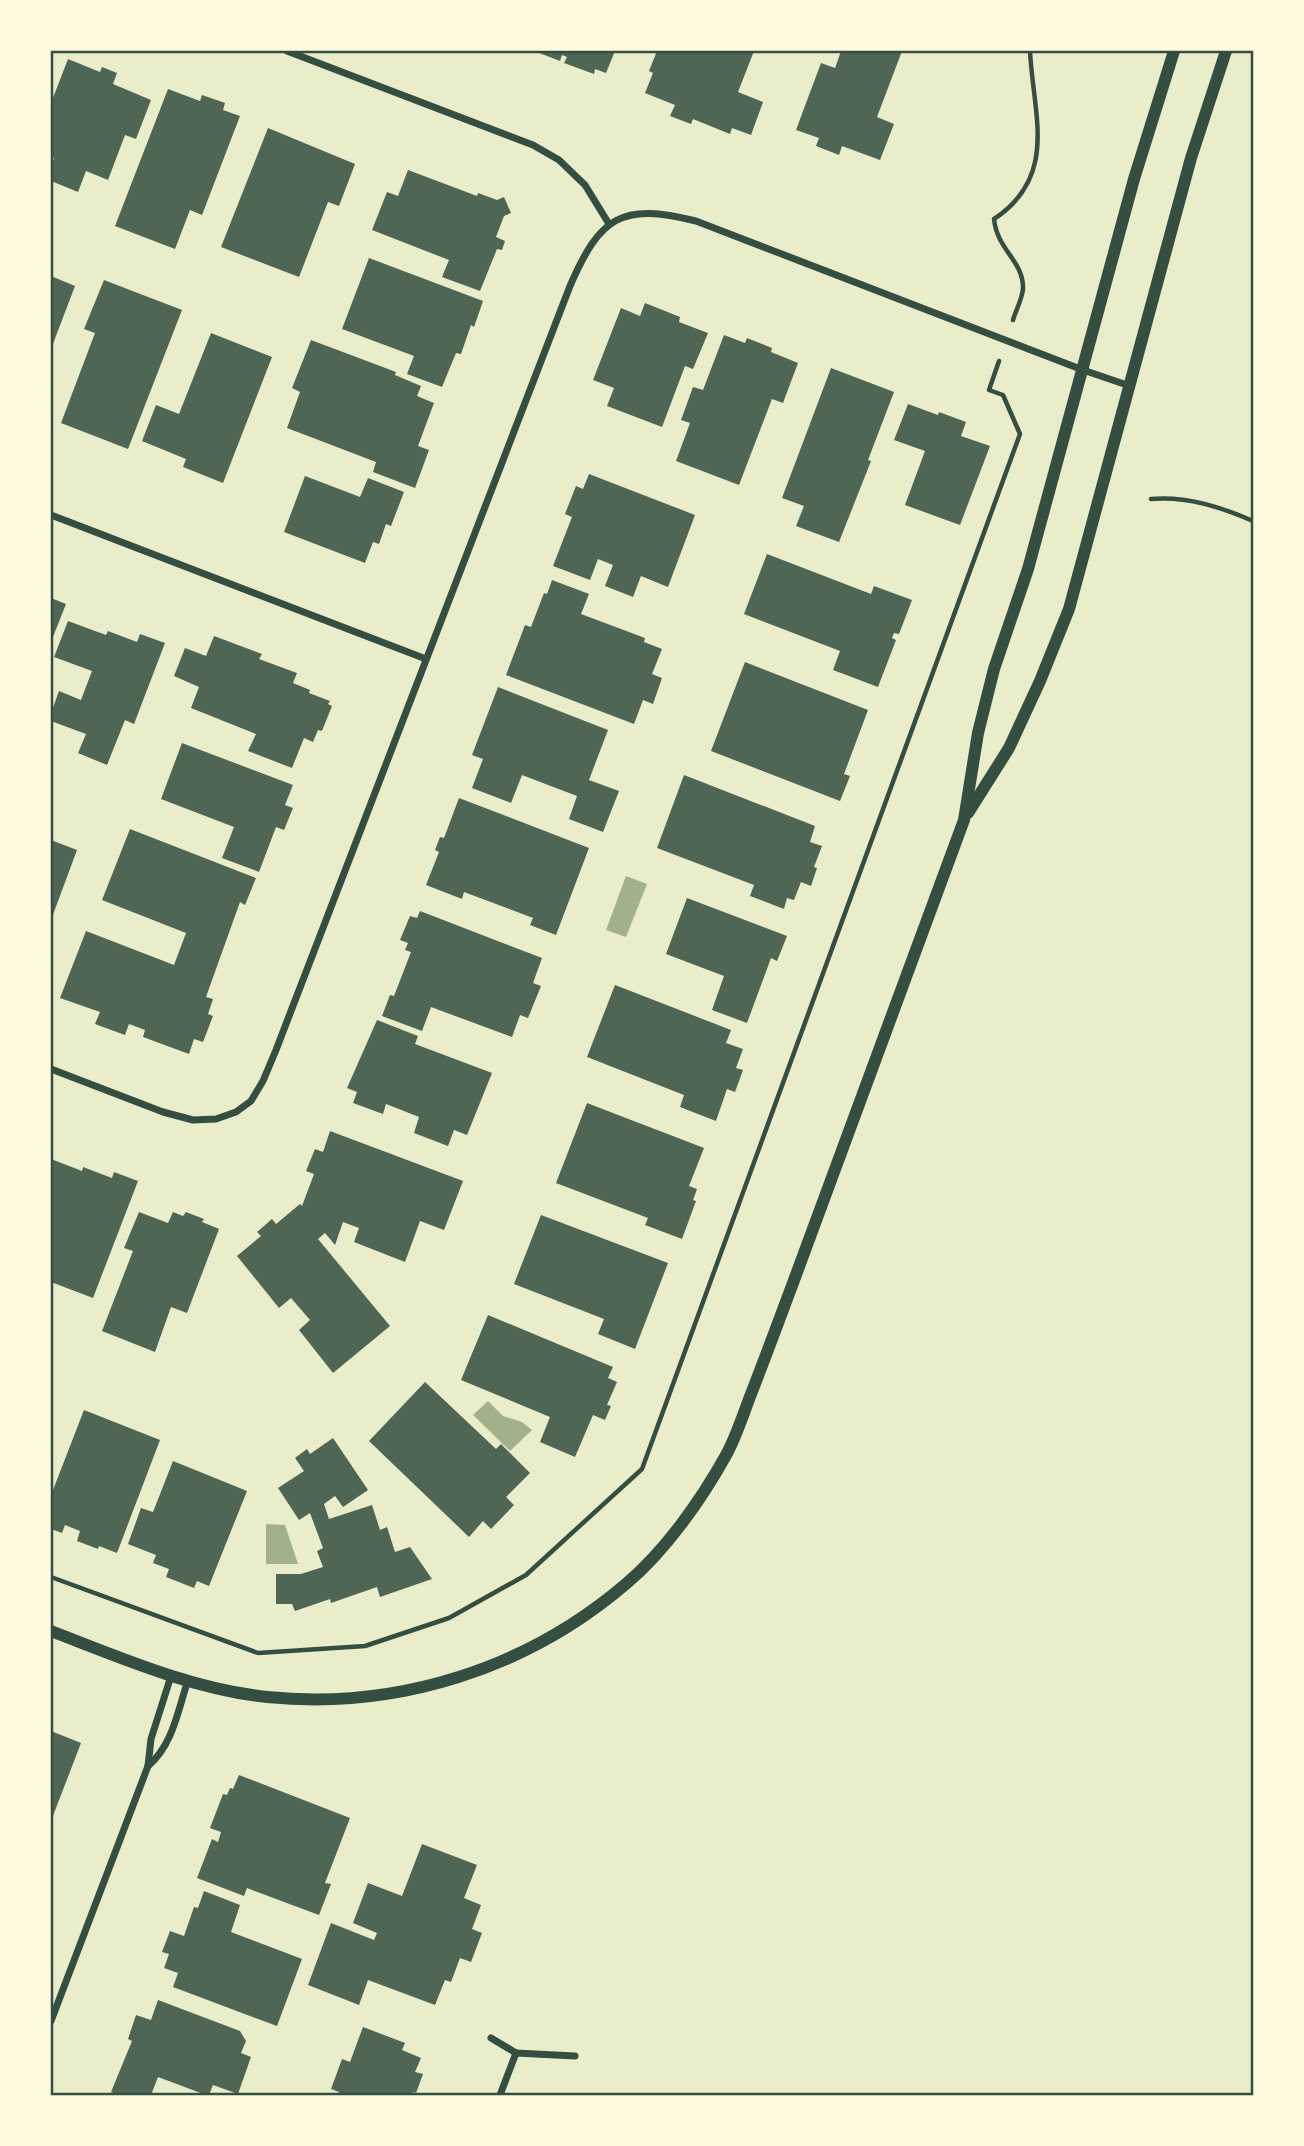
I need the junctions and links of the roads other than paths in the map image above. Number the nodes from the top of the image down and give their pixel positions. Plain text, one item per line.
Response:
1 (287, 51) edge
2 (1174, 51) edge
3 (1226, 51) edge
4 (609, 224) junction
5 (1083, 370) junction
6 (1130, 386) junction
7 (51, 514) edge
8 (426, 659) junction
9 (964, 820) junction
10 (51, 1069) edge
11 (51, 1632) edge
12 (171, 1676) junction
13 (188, 1680) junction
14 (148, 1766) junction
15 (51, 2021) edge
16 (491, 2038) dead end
17 (516, 2053) junction
18 (575, 2056) dead end
19 (500, 2095) edge

1 - 4 street
2 - 5 street
3 - 6 street
4 - 5 street
4 - 8 street
5 - 6 street
5 - 9 street
6 - 9 street
7 - 8 street
8 - 10 street
9 - 13 street
11 - 12 street
12 - 13 street
12 - 14 street
13 - 14 street
14 - 15 street
16 - 17 street
17 - 18 street
17 - 19 street

